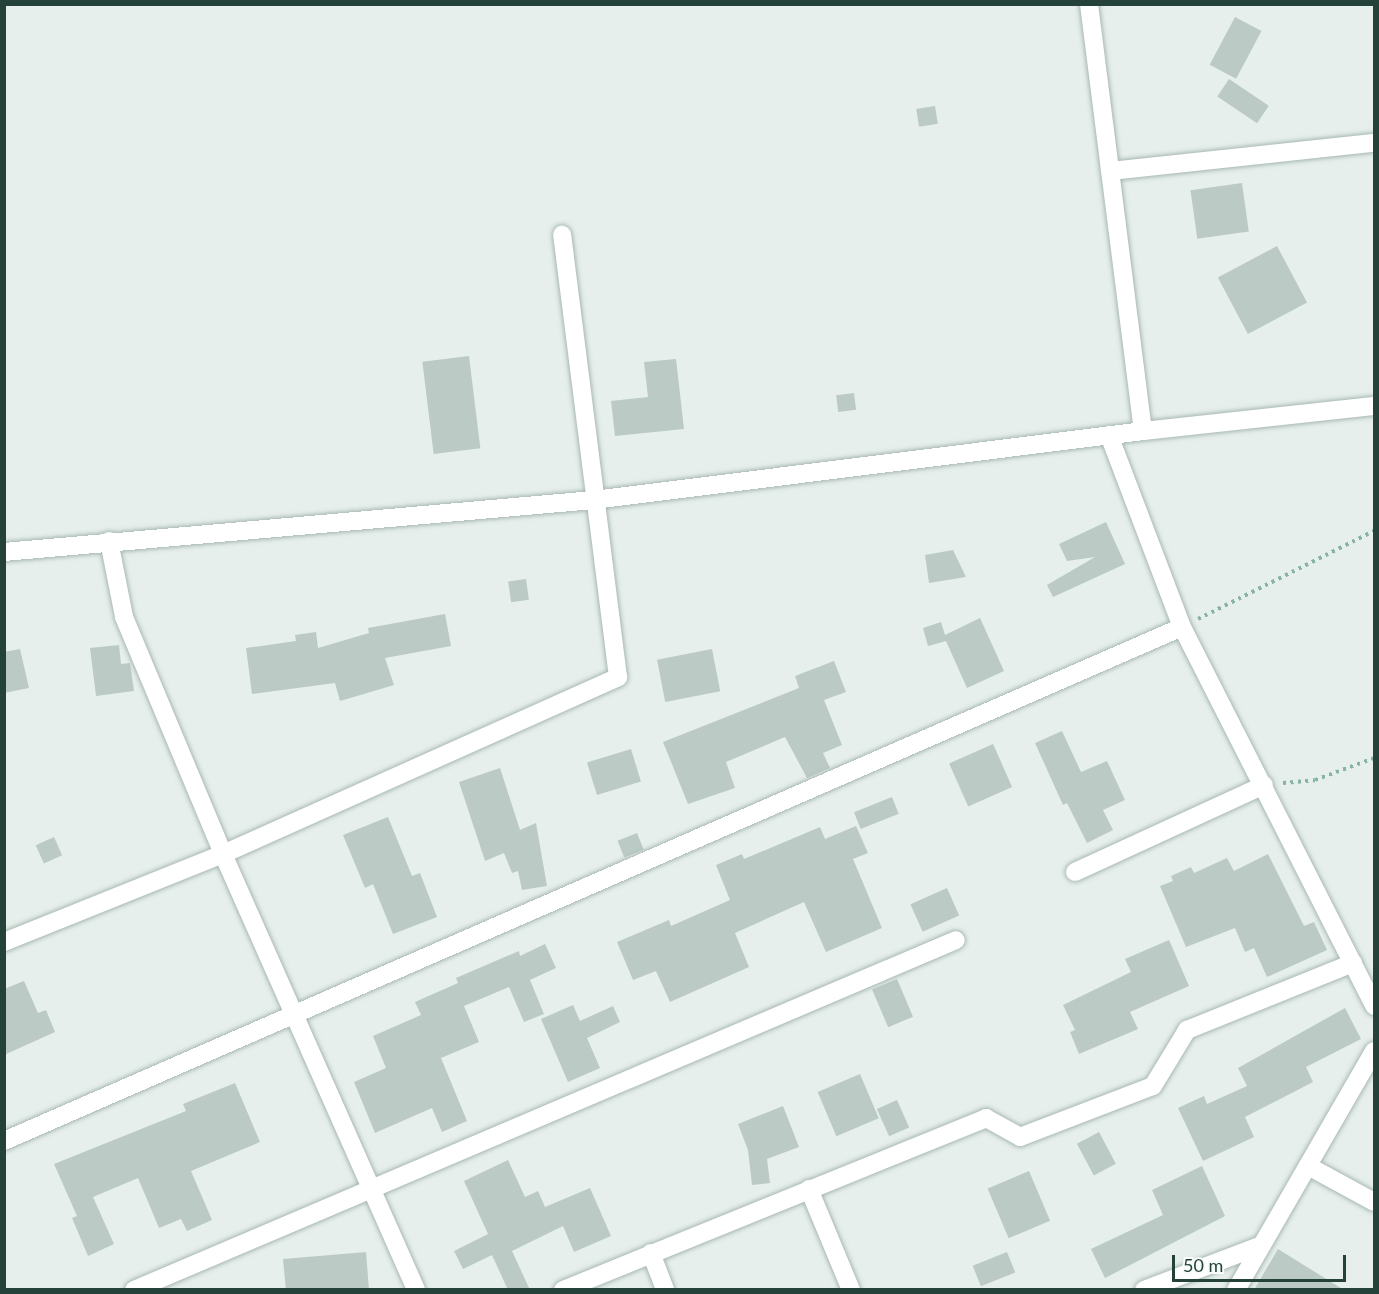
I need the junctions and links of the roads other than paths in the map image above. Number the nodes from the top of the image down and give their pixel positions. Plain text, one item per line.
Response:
1 (1089, 4) edge
2 (1374, 143) edge
3 (1110, 171) junction
4 (562, 235) dead end
5 (1374, 406) edge
6 (1143, 431) junction
7 (1108, 435) junction
8 (594, 500) junction
9 (109, 541) junction
10 (4, 552) edge
11 (1182, 627) junction
12 (1264, 785) junction
13 (223, 854) junction
14 (1076, 872) dead end
15 (956, 940) dead end
16 (4, 942) edge
17 (1353, 963) junction
18 (1374, 1006) edge
19 (294, 1016) junction
20 (1374, 1051) edge
21 (4, 1141) edge
22 (1308, 1166) junction
23 (370, 1189) junction
24 (808, 1189) junction
25 (1374, 1202) edge
26 (1262, 1245) junction
27 (651, 1253) junction
28 (134, 1290) edge
29 (416, 1290) edge
30 (563, 1290) edge
31 (666, 1290) edge
32 (851, 1290) edge
33 (1144, 1290) edge
34 (1236, 1290) edge

1 - 3 street
2 - 3 street
3 - 6 street
4 - 8 street
5 - 6 street
6 - 7 street
7 - 8 street
7 - 11 street
8 - 9 street
8 - 13 street
9 - 10 street
9 - 13 street
11 - 12 street
11 - 19 street
12 - 14 street
12 - 17 street
13 - 16 street
13 - 19 street
15 - 23 street
17 - 18 street
17 - 24 street
19 - 21 street
19 - 23 street
20 - 22 street
22 - 25 street
22 - 26 street
23 - 28 street
23 - 29 street
24 - 27 street
24 - 32 street
26 - 33 street
26 - 34 street
27 - 30 street
27 - 31 street

